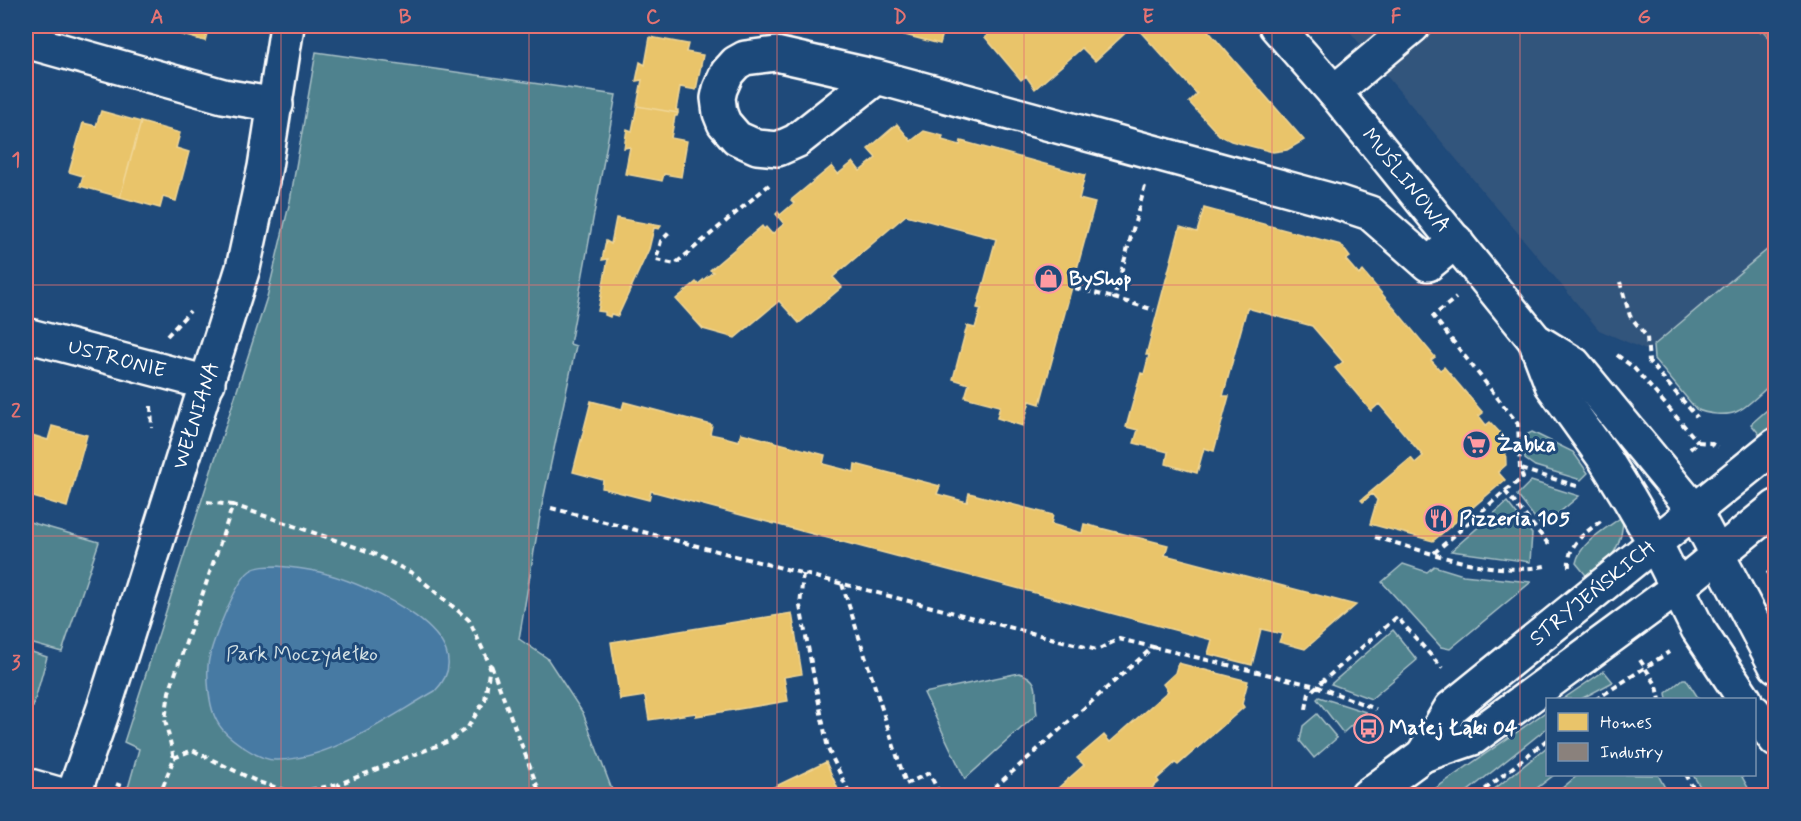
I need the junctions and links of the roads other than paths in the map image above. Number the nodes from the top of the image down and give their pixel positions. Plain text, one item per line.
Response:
1 (287, 26) edge
2 (1276, 26) edge
3 (1413, 26) edge
4 (26, 41) edge
5 (877, 77) dead end
6 (1334, 92) junction
7 (276, 105) junction
8 (1456, 241) junction
9 (26, 335) edge
10 (1535, 339) junction
11 (208, 383) junction
12 (1776, 445) edge
13 (1776, 507) edge
14 (1694, 510) junction
15 (1655, 543) junction
16 (1718, 555) junction
17 (1677, 588) junction
18 (1776, 666) edge
19 (1744, 698) edge
20 (1756, 713) edge
21 (1776, 740) edge
22 (1423, 754) junction
23 (26, 785) edge
24 (65, 795) edge
25 (73, 795) edge
26 (1367, 795) edge

1 - 7 street, WEŁNIANA
2 - 6 street, MUŚLINOWA
3 - 6 street
4 - 7 street
5 - 8 street
6 - 8 street, MUŚLINOWA
7 - 11 street, WEŁNIANA
8 - 10 street, MUŚLINOWA
9 - 11 street, USTRONIE
10 - 14 street, MUŚLINOWA
10 - 15 street, MUŚLINOWA
11 - 25 street, WEŁNIANA
12 - 14 street, STRYJEŃSKICH
13 - 16 street, STRYJEŃSKICH
14 - 15 street, STRYJEŃSKICH
14 - 16 street, MUŚLINOWA
15 - 17 street, MUŚLINOWA
15 - 22 street, STRYJEŃSKICH
16 - 17 street, STRYJEŃSKICH
16 - 18 street, MUŚLINOWA
17 - 19 street, MUŚLINOWA
17 - 22 street, STRYJEŃSKICH
20 - 21 street
22 - 26 street, STRYJEŃSKICH
23 - 24 street

